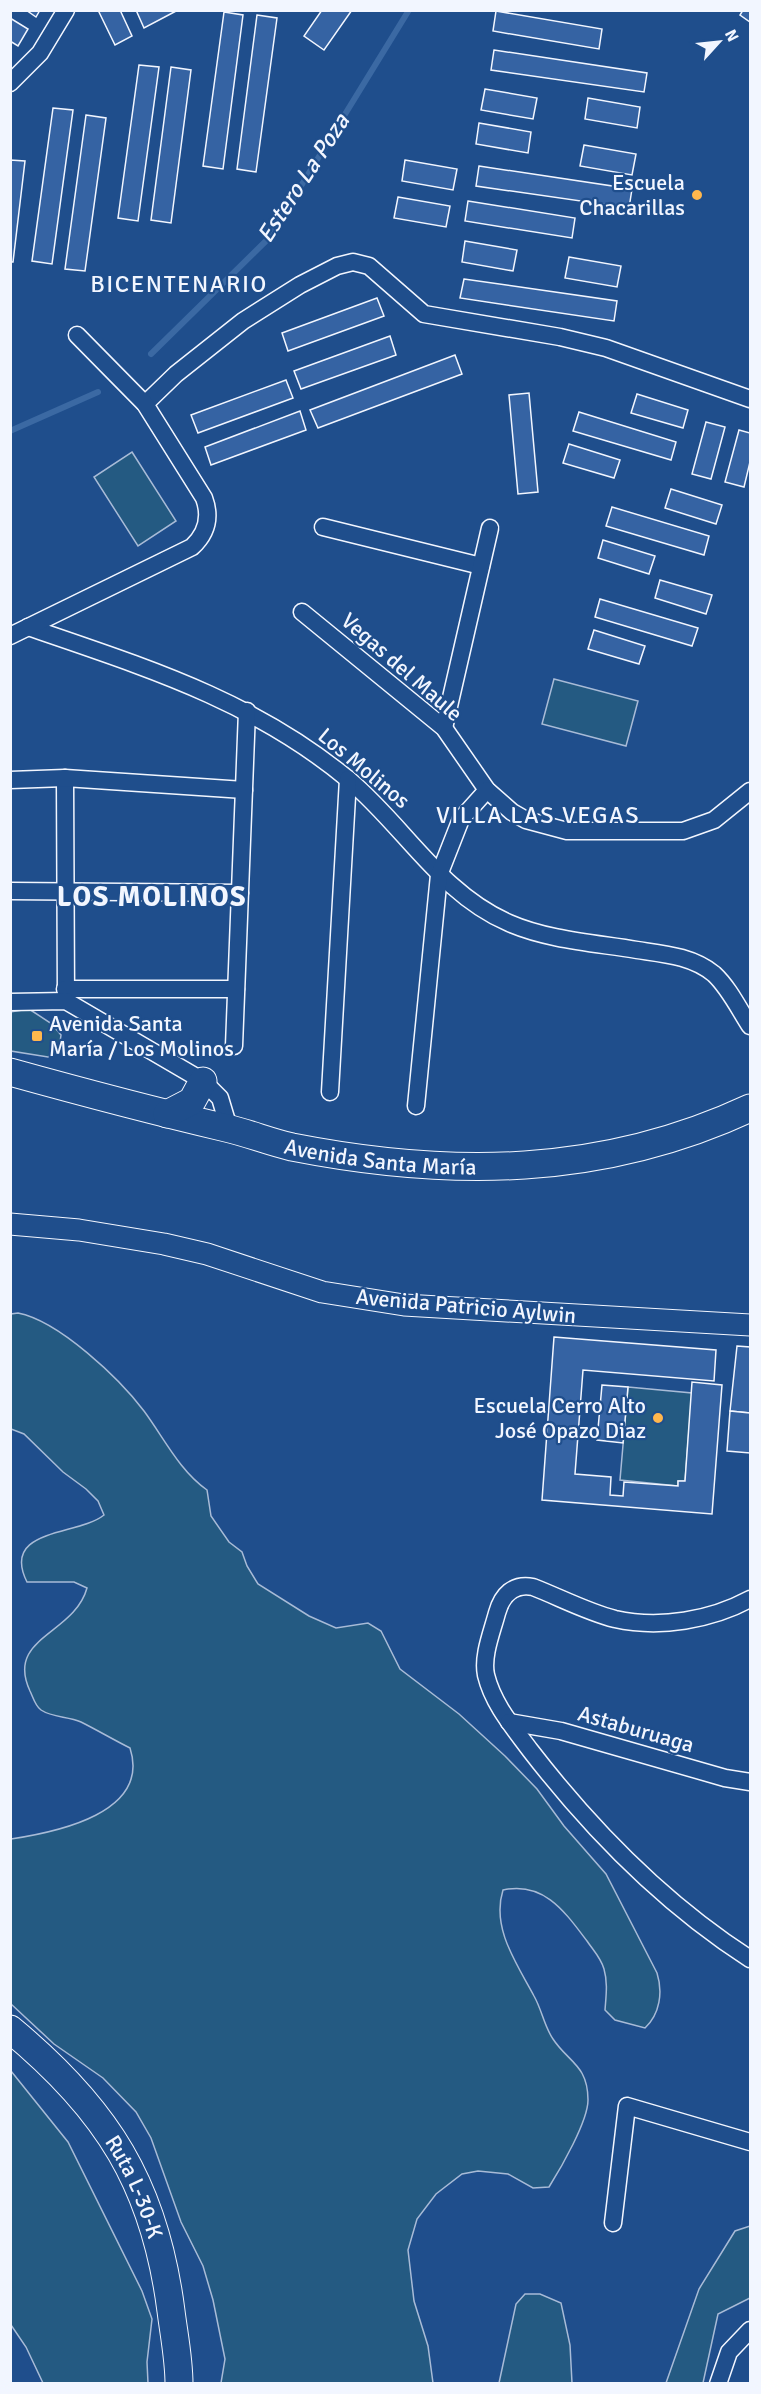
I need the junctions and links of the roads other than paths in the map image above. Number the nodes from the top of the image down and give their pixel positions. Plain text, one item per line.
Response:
1 (66, 10) edge
2 (10, 83) edge
3 (77, 335) dead end
4 (750, 399) edge
5 (145, 404) junction
6 (323, 527) dead end
7 (490, 528) dead end
8 (481, 566) junction
9 (302, 612) dead end
10 (28, 627) junction
11 (10, 636) edge
12 (247, 711) junction
13 (444, 728) junction
14 (65, 778) junction
15 (348, 779) junction
16 (10, 780) edge
17 (244, 790) junction
18 (487, 790) junction
19 (750, 791) edge
20 (439, 875) junction
21 (63, 890) junction
22 (10, 891) edge
23 (240, 893) junction
24 (236, 989) junction
25 (65, 995) junction
26 (10, 1002) edge
27 (750, 1026) edge
28 (234, 1046) dead end
29 (10, 1072) edge
30 (203, 1081) junction
31 (330, 1092) dead end
32 (416, 1106) dead end
33 (750, 1108) edge
34 (167, 1114) junction
35 (230, 1128) junction
36 (10, 1224) edge
37 (750, 1325) edge
38 (750, 1599) edge
39 (509, 1722) junction
40 (750, 1782) edge
41 (750, 1959) edge
42 (10, 2029) edge
43 (750, 2142) edge
44 (613, 2223) dead end
45 (750, 2330) edge
46 (178, 2384) edge
47 (718, 2384) edge

1 - 2 street
3 - 5 street
4 - 5 street
5 - 10 street
6 - 8 street
7 - 8 street
8 - 13 street
9 - 13 street, Vegas del Maule
10 - 11 street
10 - 12 street, Los Molinos
12 - 15 street, Los Molinos
12 - 17 street
13 - 18 street, Vegas del Maule
14 - 16 street
14 - 17 street
14 - 21 street
15 - 20 street, Los Molinos
15 - 31 street
17 - 23 street
18 - 19 street, Vegas del Maule
18 - 20 street
20 - 27 street, Los Molinos
20 - 32 street
21 - 22 street
21 - 23 street
21 - 25 street
23 - 24 street
24 - 25 street
24 - 28 street
25 - 26 street
25 - 30 street
29 - 34 main road, Avenida Santa María
30 - 34 main road
30 - 35 street
33 - 35 main road, Avenida Santa María
34 - 35 main road, Avenida Santa María
36 - 37 street, Avenida Patricio Aylwin
38 - 39 street
39 - 40 street, Astaburuaga
39 - 41 street
42 - 46 main road, Ruta L-30-K
43 - 44 street
45 - 47 street

